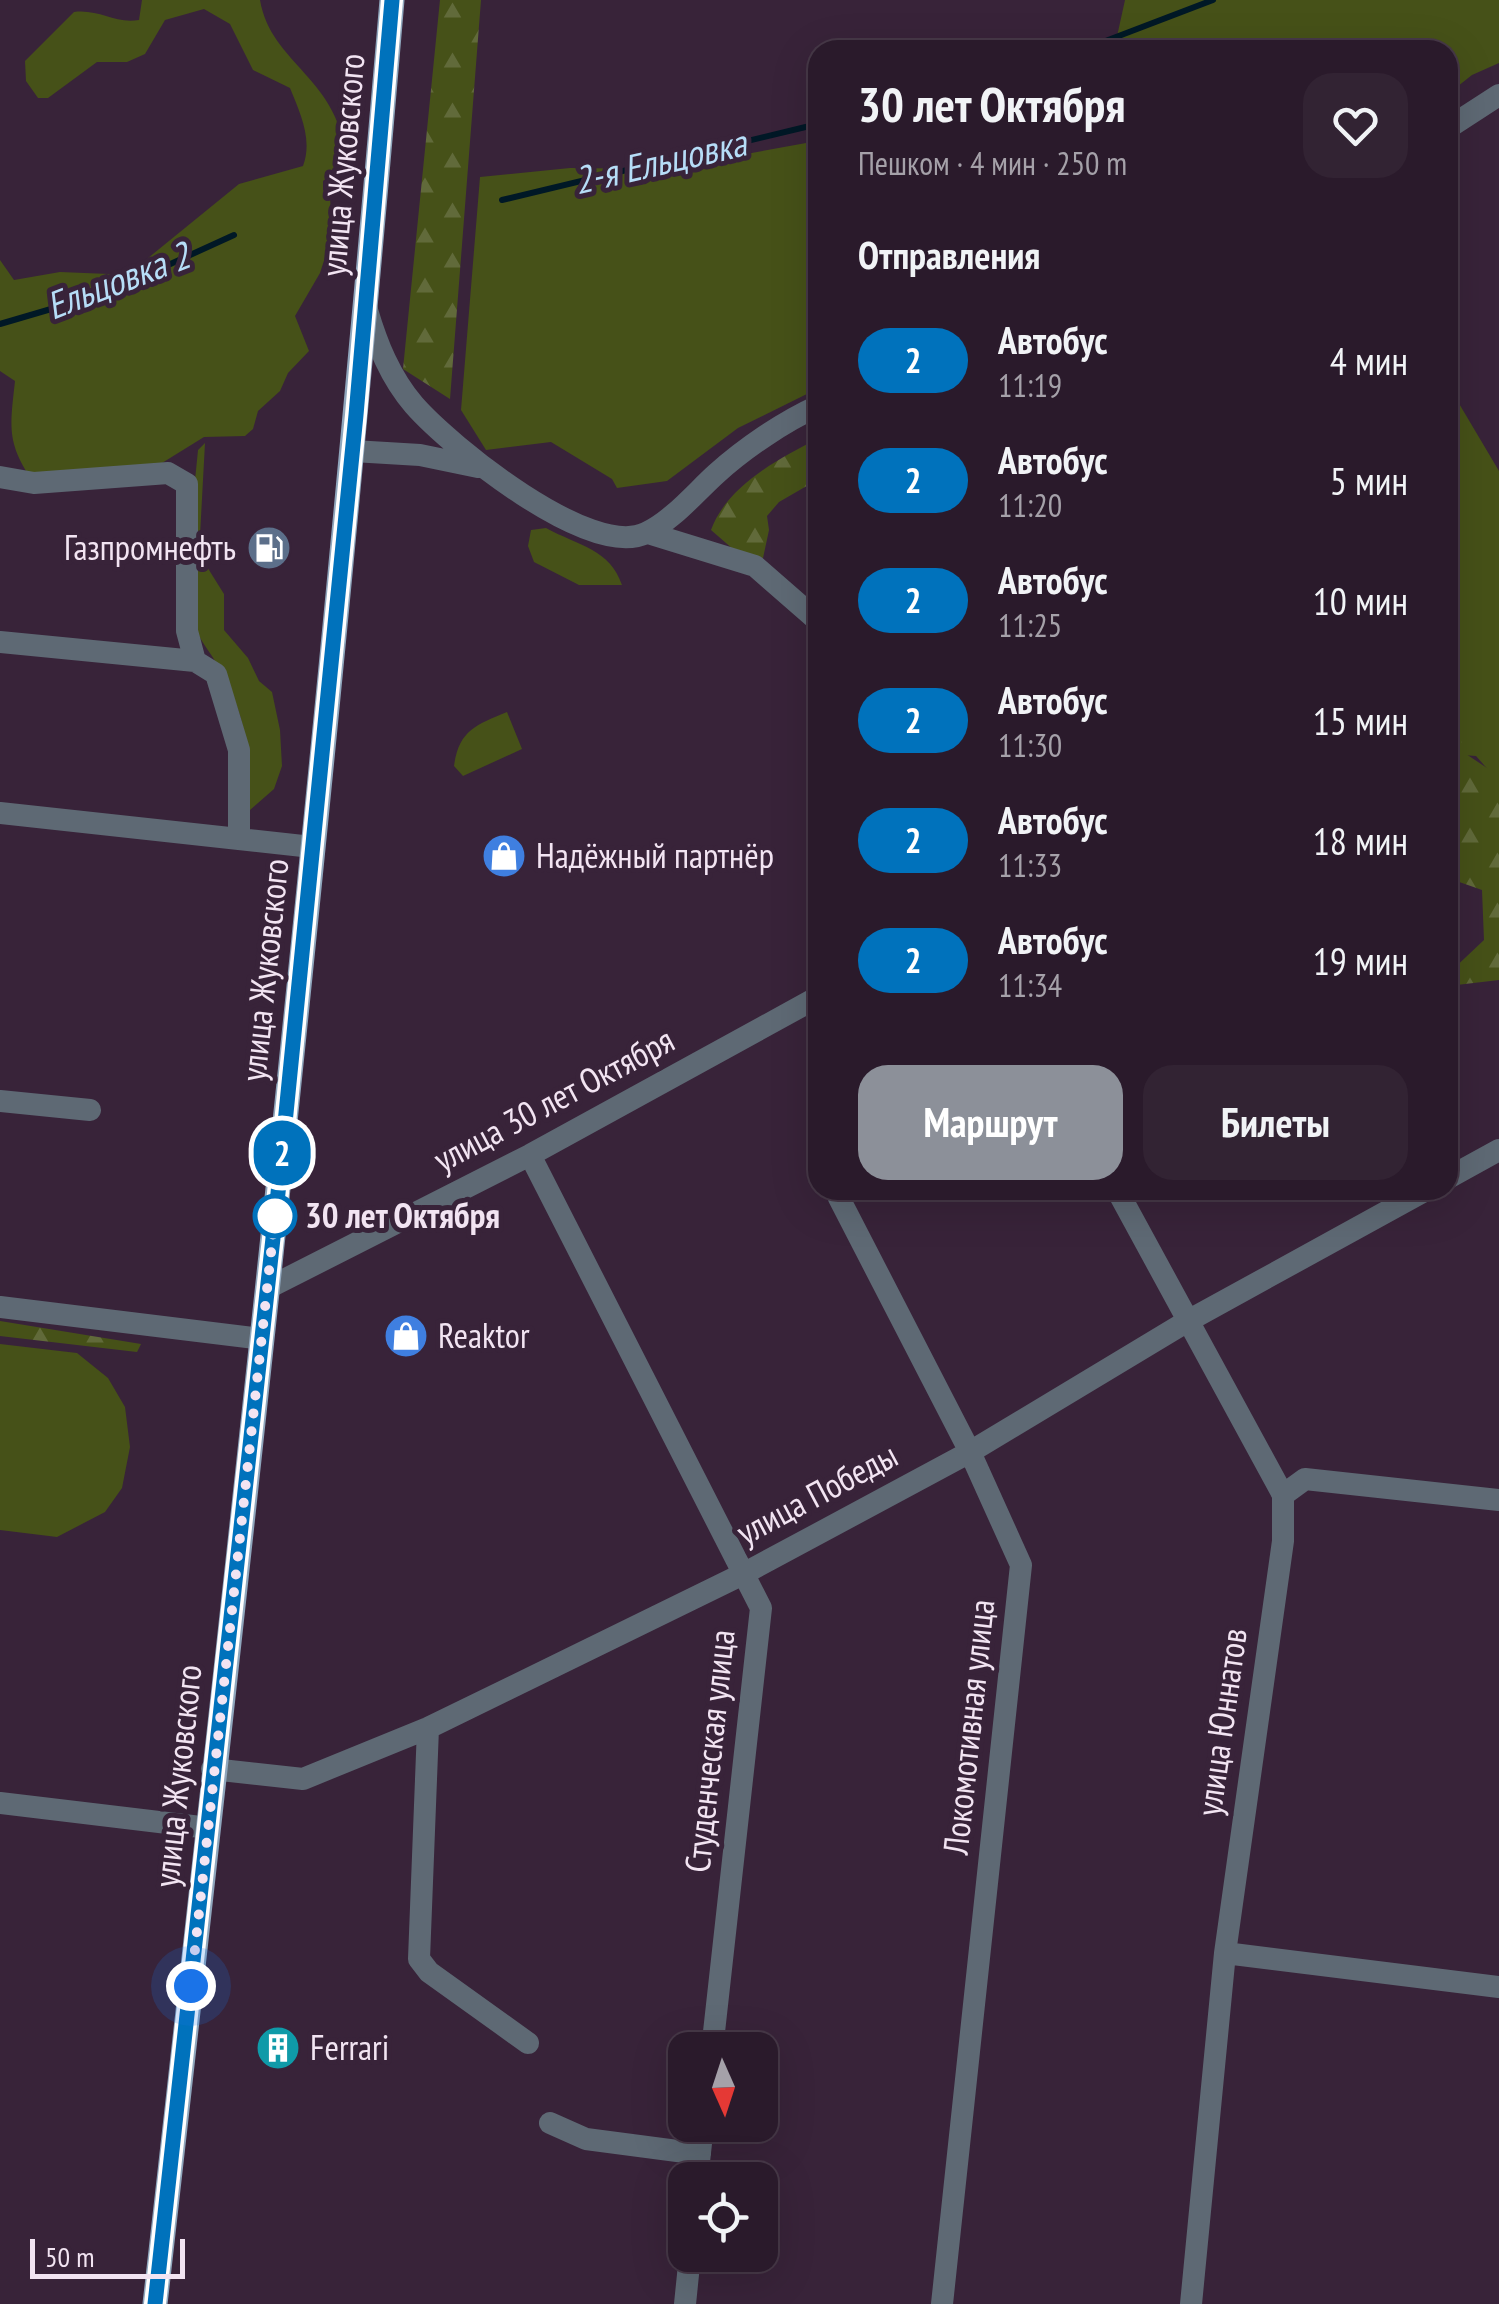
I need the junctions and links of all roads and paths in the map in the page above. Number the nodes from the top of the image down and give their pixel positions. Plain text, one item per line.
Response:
1 (392, 0) edge
2 (1499, 95) edge
3 (1458, 122) edge
4 (366, 307) junction
5 (808, 413) edge
6 (353, 451) junction
7 (486, 470) junction
8 (0, 477) edge
9 (648, 532) junction
10 (808, 612) edge
11 (0, 642) edge
12 (194, 661) junction
13 (0, 813) edge
14 (239, 839) junction
15 (312, 847) junction
16 (808, 1003) edge
17 (0, 1101) edge
18 (90, 1110) dead end
19 (1499, 1150) edge
20 (530, 1155) junction
21 (1458, 1173) edge
22 (840, 1200) edge
23 (1122, 1200) edge
24 (1408, 1200) edge
25 (268, 1288) junction
26 (0, 1308) edge
27 (1186, 1322) junction
28 (262, 1338) junction
29 (970, 1452) junction
30 (1283, 1495) junction
31 (1499, 1500) edge
32 (745, 1573) junction
33 (428, 1728) junction
34 (212, 1768) junction
35 (0, 1804) edge
36 (209, 1828) junction
37 (1225, 1953) junction
38 (1499, 1987) edge
39 (714, 2032) edge
40 (528, 2042) dead end
41 (550, 2122) dead end
42 (701, 2142) edge
43 (700, 2154) junction
44 (699, 2162) edge
45 (688, 2272) edge
46 (154, 2304) edge
47 (685, 2304) edge
48 (942, 2304) edge
49 (1191, 2304) edge

1 - 4 main road, улица Жуковского
2 - 3 street
4 - 6 main road, улица Жуковского
4 - 7 street
5 - 9 street
6 - 7 street
6 - 15 main road, улица Жуковского
7 - 9 street
8 - 12 street
9 - 10 street
11 - 12 street
12 - 14 street
13 - 14 street
14 - 15 street
15 - 25 main road, улица Жуковского
16 - 20 street, улица 30 лет Октября
17 - 18 street
19 - 21 street
20 - 25 street, улица 30 лет Октября
20 - 32 street, Студенческая улица
22 - 29 street, Локомотивная улица
23 - 27 street, улица Юннатов
24 - 27 street, улица Победы
25 - 28 main road, улица Жуковского
26 - 28 street
27 - 29 street, улица Победы
27 - 30 street, улица Юннатов
28 - 34 main road, улица Жуковского
29 - 32 street, улица Победы
29 - 48 street, Локомотивная улица
30 - 31 street
30 - 37 street, улица Юннатов
32 - 33 street, улица Победы
32 - 39 street, Студенческая улица
33 - 34 street, улица Победы
33 - 40 street
34 - 36 main road, улица Жуковского
35 - 36 street
36 - 46 main road, улица Жуковского
37 - 38 street
37 - 49 street, улица Юннатов
41 - 43 street
42 - 43 street
43 - 44 street
45 - 47 street

